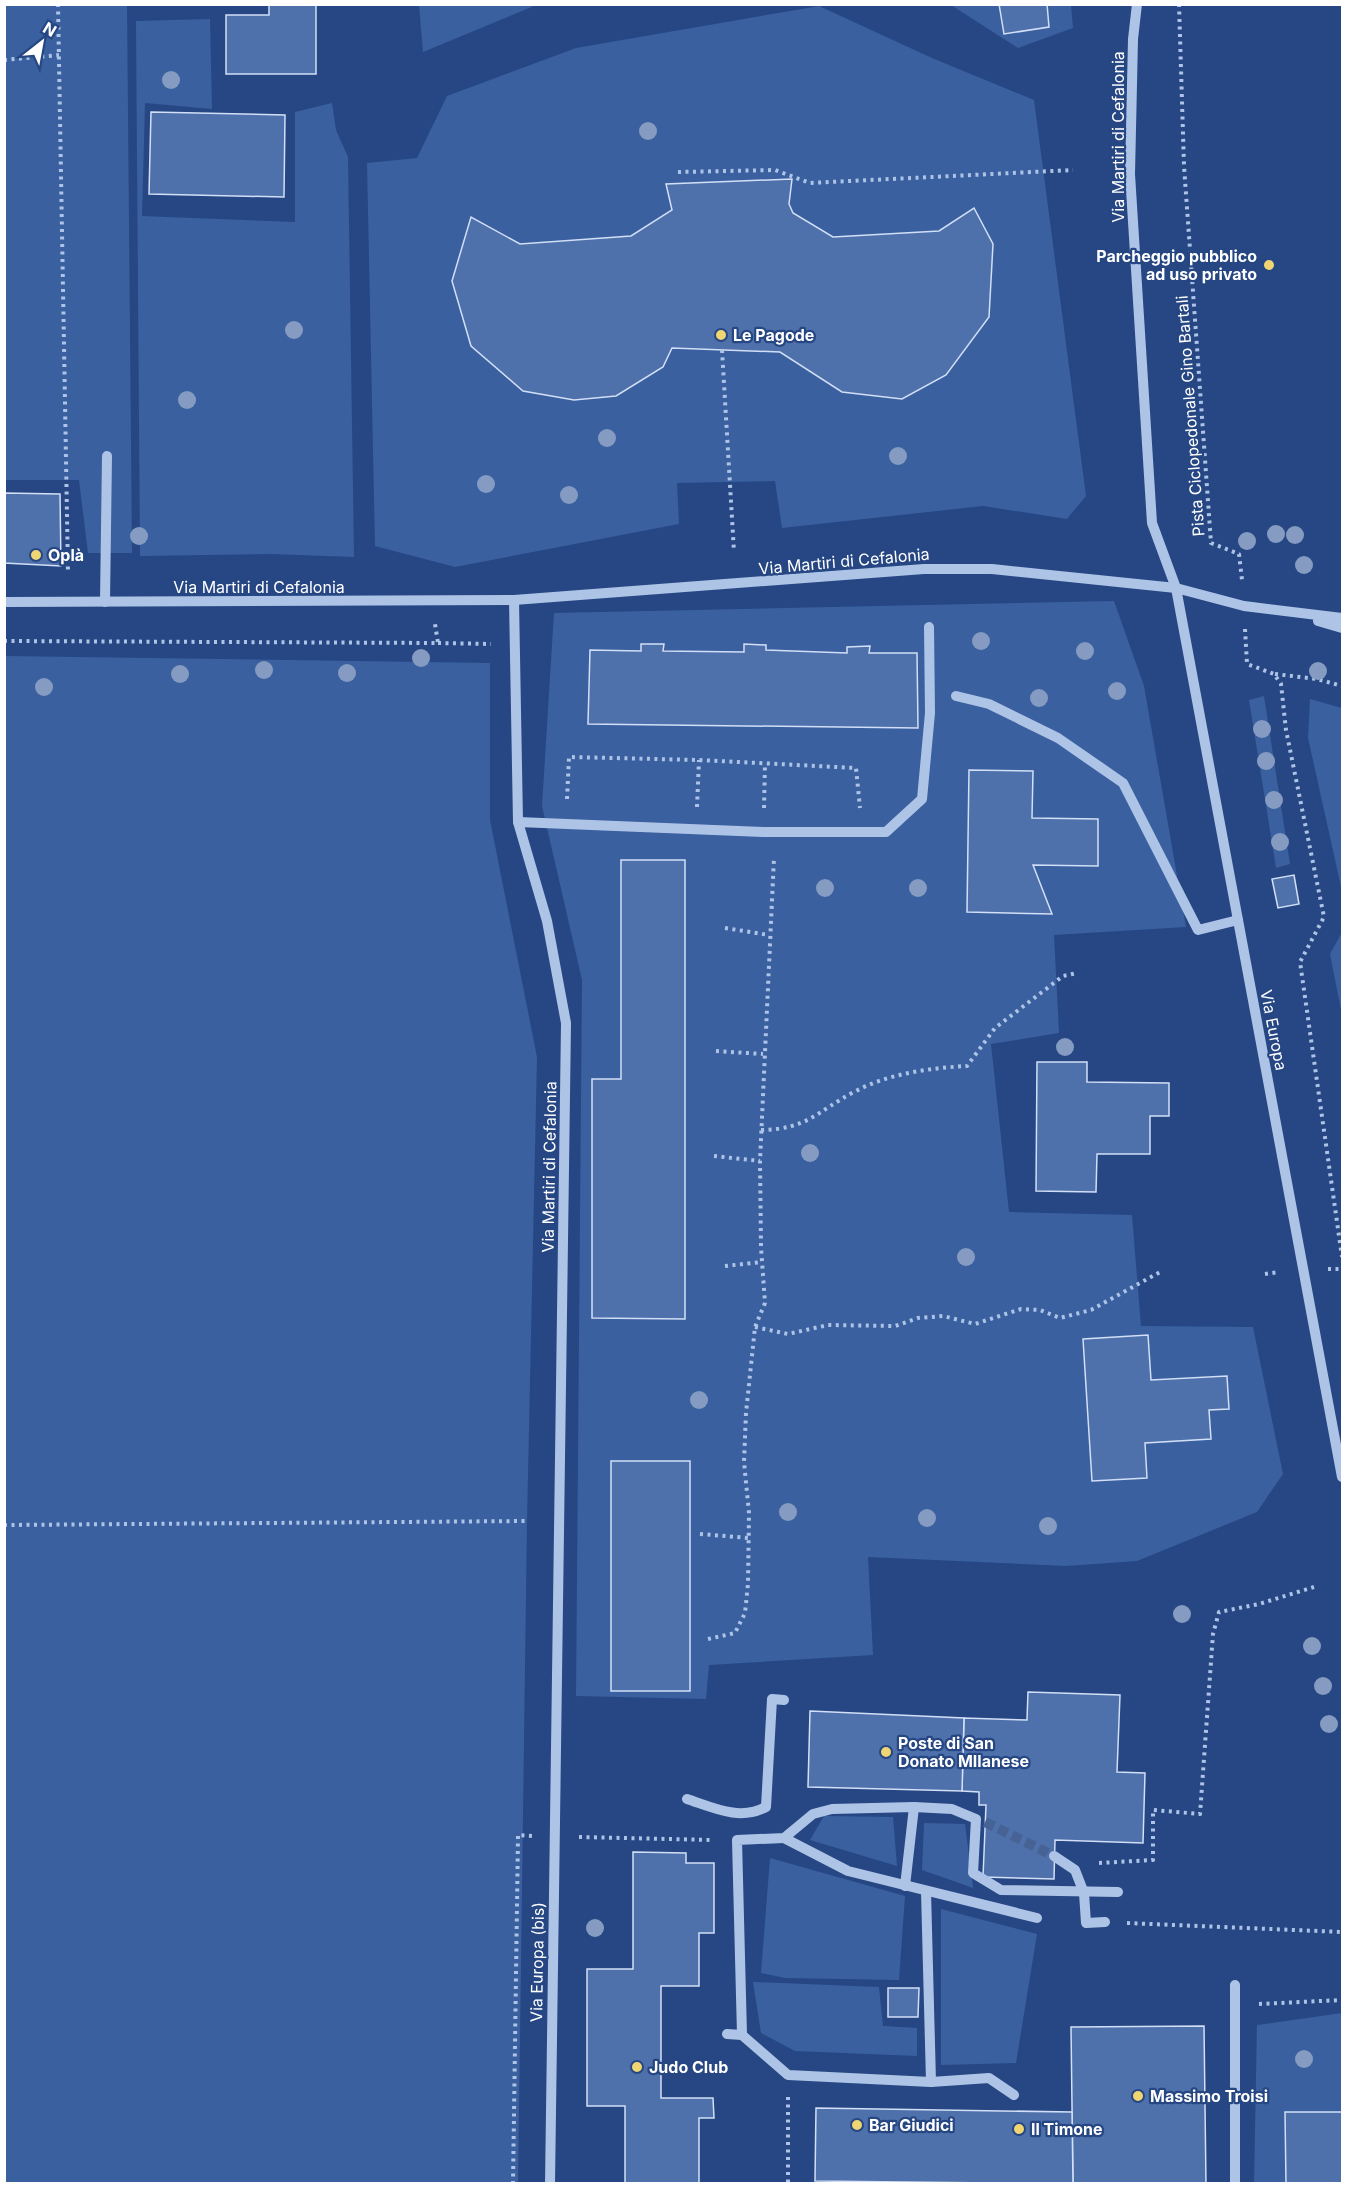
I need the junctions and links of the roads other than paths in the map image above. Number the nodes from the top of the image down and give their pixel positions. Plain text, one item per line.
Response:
1 (1137, 4) edge
2 (106, 456) dead end
3 (1176, 588) junction
4 (514, 600) junction
5 (4, 602) edge
6 (105, 602) junction
7 (1288, 613) junction
8 (1342, 618) edge
9 (929, 627) dead end
10 (1342, 628) edge
11 (956, 696) dead end
12 (518, 822) junction
13 (1238, 920) junction
14 (1342, 1477) edge
15 (784, 1700) dead end
16 (556, 1741) joint
17 (687, 1798) dead end
18 (914, 1807) junction
19 (784, 1838) junction
20 (1054, 1856) tunnel mouth
21 (905, 1886) junction
22 (926, 1891) junction
23 (1118, 1892) dead end
24 (1084, 1893) junction
25 (1037, 1918) dead end
26 (1105, 1922) road end
27 (1235, 1985) dead end
28 (727, 2034) dead end
29 (742, 2035) junction
30 (931, 2082) junction
31 (1014, 2095) dead end
32 (550, 2184) edge
33 (1235, 2184) edge

1 - 3 street, Via Martiri di Cefalonia
2 - 6 street
3 - 4 street, Via Martiri di Cefalonia
3 - 7 street, Via Martiri di Cefalonia
3 - 13 street, Via Europa
4 - 6 street, Via Martiri di Cefalonia
4 - 12 street, Via Martiri di Cefalonia
5 - 6 street, Via Martiri di Cefalonia
7 - 8 street, Via Martiri di Cefalonia
7 - 10 street, Via Martiri di Cefalonia
9 - 12 street
11 - 13 street
12 - 16 street, Via Martiri di Cefalonia
13 - 14 street, Via Europa
15 - 17 street
16 - 32 street, Via Europa (bis)
18 - 19 street
18 - 21 street
18 - 24 street
19 - 21 street
19 - 29 street
20 - 24 street
21 - 22 street
22 - 25 street
22 - 30 street
23 - 24 street
24 - 26 street
27 - 33 street
28 - 29 street
29 - 30 street
30 - 31 street

